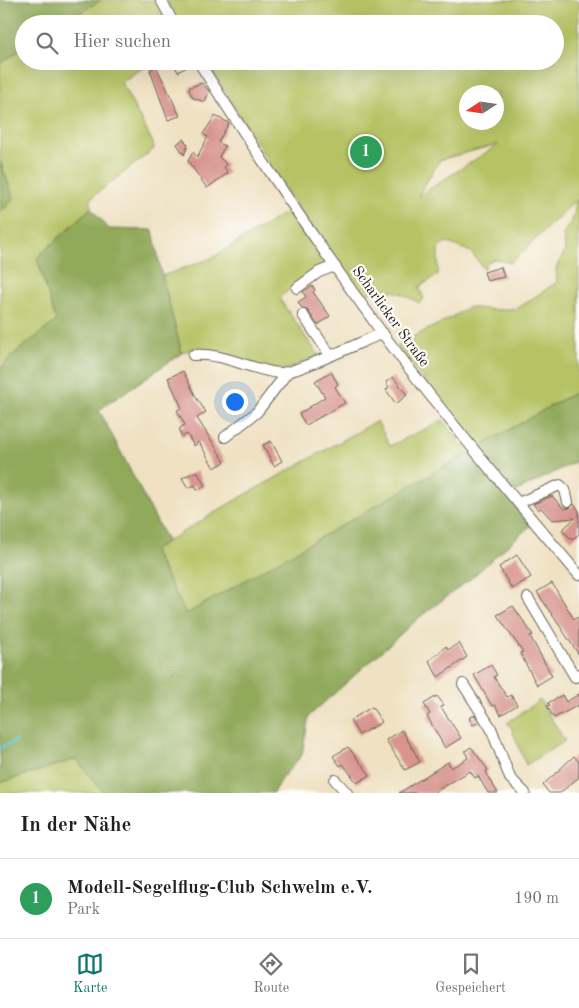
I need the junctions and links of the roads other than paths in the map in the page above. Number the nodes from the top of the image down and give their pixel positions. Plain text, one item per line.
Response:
1 (161, 0) edge
2 (169, 15) edge
3 (204, 70) edge
4 (335, 266) junction
5 (314, 284) dead end
6 (297, 288) dead end
7 (303, 315) dead end
8 (383, 333) junction
9 (330, 355) junction
10 (193, 356) dead end
11 (288, 373) junction
12 (225, 437) dead end
13 (568, 502) dead end
14 (518, 503) junction
15 (579, 575) edge
16 (528, 598) dead end
17 (579, 674) edge
18 (463, 684) dead end
19 (335, 780) dead end
20 (347, 793) edge
21 (525, 793) edge

1 - 2 street
3 - 4 street, Scharlicker Straße
4 - 5 street
4 - 6 street
4 - 8 street, Scharlicker Straße
7 - 9 street
8 - 9 street
8 - 14 street, Scharlicker Straße
9 - 11 street
10 - 11 street
11 - 12 street
13 - 14 street
14 - 15 street, Scharlicker Straße
16 - 17 street
18 - 21 street
19 - 20 street

